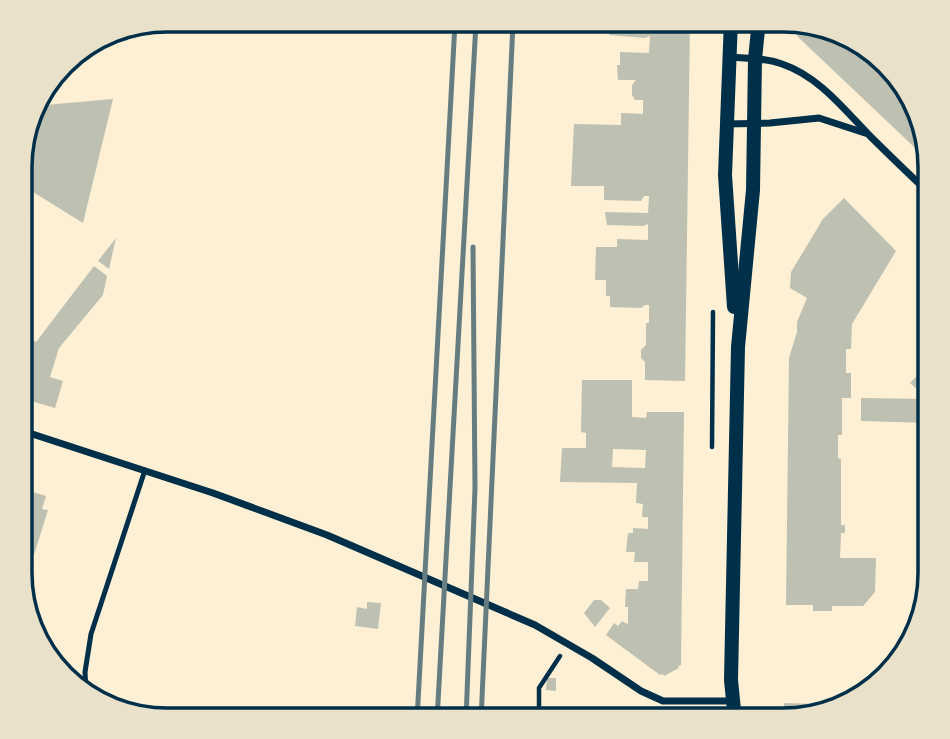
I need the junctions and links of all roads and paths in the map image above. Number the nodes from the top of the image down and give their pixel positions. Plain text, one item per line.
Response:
1 (730, 32) edge
2 (758, 32) edge
3 (728, 57) junction
4 (755, 59) junction
5 (725, 124) junction
6 (753, 124) junction
7 (869, 135) junction
8 (918, 182) edge
9 (713, 306) dead end
10 (738, 347) junction
11 (32, 434) edge
12 (712, 456) dead end
13 (145, 470) junction
14 (568, 643) junction
15 (85, 681) edge
16 (732, 701) junction
17 (539, 708) edge
18 (733, 708) edge

1 - 3 main road
2 - 4 main road
3 - 4 street
3 - 5 main road
4 - 6 main road
4 - 7 street
5 - 6 street
5 - 10 main road
6 - 7 street
6 - 10 main road
7 - 8 street
9 - 12 path
10 - 16 main road
11 - 13 street
13 - 14 street
13 - 15 lane
14 - 16 street
14 - 17 path
16 - 18 main road

